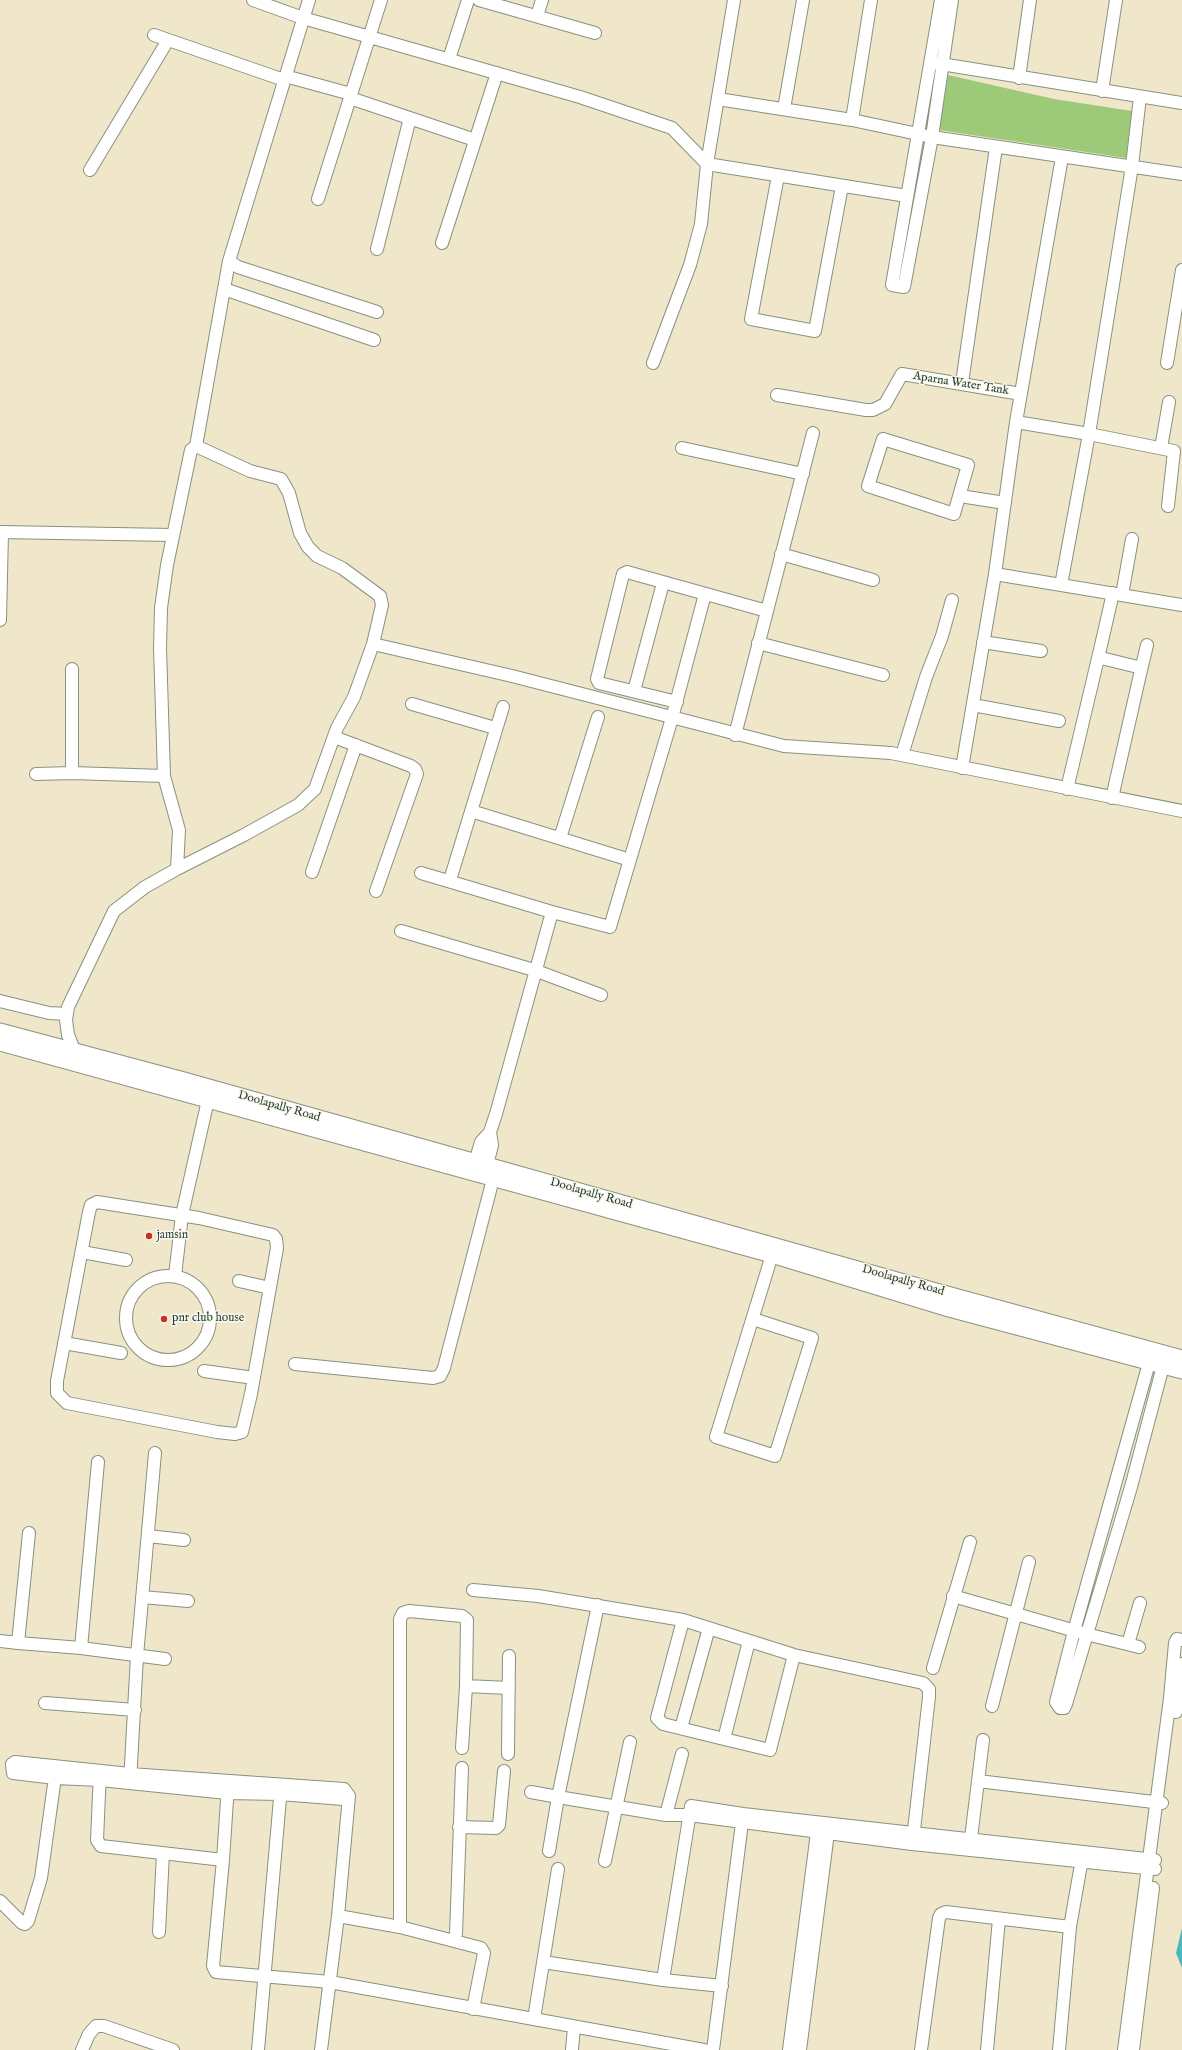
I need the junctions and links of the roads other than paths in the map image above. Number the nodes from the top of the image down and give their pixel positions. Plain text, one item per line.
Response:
1 (253, 0) edge
2 (309, 0) edge
3 (381, 0) edge
4 (468, 0) edge
5 (479, 0) edge
6 (542, 0) edge
7 (734, 0) edge
8 (804, 0) edge
9 (871, 0) edge
10 (941, 0) edge
11 (952, 0) edge
12 (1030, 0) edge
13 (1116, 0) edge
14 (537, 16) junction
15 (303, 18) junction
16 (595, 33) dead end
17 (154, 35) dead end
18 (370, 36) junction
19 (168, 40) junction
20 (449, 59) junction
21 (935, 63) junction
22 (497, 72) junction
23 (284, 78) junction
24 (1019, 78) junction
25 (1102, 91) junction
26 (350, 96) junction
27 (1140, 97) junction
28 (718, 99) junction
29 (1182, 103) edge
30 (784, 109) junction
31 (410, 118) junction
32 (852, 120) junction
33 (919, 135) junction
34 (932, 137) junction
35 (475, 140) junction
36 (996, 147) junction
37 (1062, 157) junction
38 (707, 164) junction
39 (1132, 166) junction
40 (90, 170) dead end
41 (1182, 174) edge
42 (778, 176) junction
43 (842, 186) junction
44 (907, 196) junction
45 (318, 199) dead end
46 (442, 243) dead end
47 (377, 249) dead end
48 (229, 262) junction
49 (1182, 270) edge
50 (224, 289) junction
51 (376, 312) dead end
52 (374, 340) dead end
53 (653, 363) dead end
54 (1167, 363) dead end
55 (962, 383) junction
56 (1021, 394) junction
57 (777, 395) dead end
58 (1169, 402) dead end
59 (1016, 422) junction
60 (813, 434) dead end
61 (1089, 434) junction
62 (196, 446) junction
63 (682, 448) dead end
64 (1161, 448) junction
65 (803, 474) junction
66 (960, 496) junction
67 (1005, 502) junction
68 (1168, 506) dead end
69 (1, 532) edge
70 (172, 535) junction
71 (1132, 539) dead end
72 (782, 554) junction
73 (994, 574) junction
74 (873, 580) dead end
75 (663, 583) junction
76 (1061, 585) junction
77 (705, 594) junction
78 (1118, 594) junction
79 (952, 600) dead end
80 (1182, 605) edge
81 (767, 611) junction
82 (0, 620) edge
83 (983, 642) junction
84 (758, 643) junction
85 (373, 644) junction
86 (1147, 645) dead end
87 (1041, 651) dead end
88 (1099, 654) junction
89 (72, 669) dead end
90 (1141, 670) junction
91 (884, 675) dead end
92 (634, 692) junction
93 (677, 702) junction
94 (412, 704) dead end
95 (973, 705) junction
96 (503, 707) dead end
97 (598, 717) dead end
98 (672, 718) junction
99 (1059, 721) dead end
100 (495, 728) junction
101 (735, 735) junction
102 (334, 737) junction
103 (356, 745) junction
104 (902, 755) junction
105 (962, 768) junction
106 (72, 773) junction
107 (36, 774) dead end
108 (164, 776) junction
109 (1067, 789) junction
110 (1112, 798) junction
111 (471, 811) junction
112 (1182, 812) edge
113 (560, 838) junction
114 (630, 860) junction
115 (177, 868) junction
116 (312, 872) dead end
117 (422, 873) dead end
118 (450, 880) junction
119 (376, 891) dead end
120 (552, 912) junction
121 (401, 931) dead end
122 (534, 970) junction
123 (600, 995) dead end
124 (0, 1001) edge
125 (67, 1014) junction
126 (0, 1031) edge
127 (0, 1043) edge
128 (75, 1052) junction
129 (208, 1100) junction
130 (239, 1102) junction
131 (481, 1164) junction
132 (493, 1179) junction
133 (182, 1215) junction
134 (82, 1252) junction
135 (772, 1255) junction
136 (126, 1260) dead end
137 (175, 1276) junction
138 (239, 1281) dead end
139 (270, 1288) junction
140 (753, 1319) junction
141 (1061, 1332) junction
142 (64, 1343) junction
143 (121, 1353) dead end
144 (1182, 1358) edge
145 (295, 1364) dead end
146 (1156, 1365) junction
147 (204, 1371) dead end
148 (1182, 1372) edge
149 (254, 1378) junction
150 (155, 1453) dead end
151 (1123, 1455) junction
152 (1138, 1459) junction
153 (98, 1462) dead end
154 (29, 1533) dead end
155 (148, 1536) junction
156 (184, 1540) dead end
157 (970, 1542) dead end
158 (1029, 1562) dead end
159 (1092, 1565) junction
160 (1105, 1570) junction
161 (473, 1590) dead end
162 (953, 1596) junction
163 (142, 1597) junction
164 (188, 1601) dead end
165 (1140, 1603) dead end
166 (598, 1605) junction
167 (1015, 1613) junction
168 (683, 1620) junction
169 (709, 1628) junction
170 (1074, 1631) junction
171 (1086, 1634) junction
172 (1182, 1640) edge
173 (0, 1641) edge
174 (749, 1641) junction
175 (18, 1643) junction
176 (81, 1648) junction
177 (794, 1654) junction
178 (137, 1656) junction
179 (509, 1656) dead end
180 (164, 1660) dead end
181 (1182, 1664) edge
182 (933, 1668) dead end
183 (466, 1686) junction
184 (509, 1688) junction
185 (1177, 1699) edge
186 (45, 1703) dead end
187 (992, 1706) dead end
188 (135, 1710) junction
189 (681, 1728) junction
190 (724, 1739) junction
191 (983, 1740) dead end
192 (630, 1742) dead end
193 (462, 1748) dead end
194 (508, 1754) dead end
195 (682, 1754) dead end
196 (462, 1768) dead end
197 (504, 1771) dead end
198 (100, 1775) junction
199 (130, 1779) junction
200 (978, 1781) junction
201 (228, 1787) junction
202 (281, 1789) junction
203 (532, 1792) dead end
204 (558, 1797) junction
205 (1159, 1803) junction
206 (617, 1807) junction
207 (690, 1810) junction
208 (666, 1815) junction
209 (743, 1818) junction
210 (459, 1827) junction
211 (823, 1827) junction
212 (914, 1831) junction
213 (912, 1844) junction
214 (970, 1844) junction
215 (549, 1851) dead end
216 (163, 1854) junction
217 (1083, 1857) junction
218 (223, 1860) junction
219 (605, 1861) dead end
220 (1151, 1864) junction
221 (558, 1869) dead end
222 (0, 1901) edge
223 (813, 1906) junction
224 (338, 1916) junction
225 (999, 1919) junction
226 (400, 1927) junction
227 (1070, 1928) junction
228 (159, 1932) dead end
229 (455, 1938) junction
230 (543, 1962) junction
231 (264, 1976) junction
232 (664, 1980) junction
233 (330, 1982) junction
234 (722, 1986) junction
235 (473, 2008) junction
236 (534, 2020) junction
237 (574, 2027) junction
238 (82, 2050) edge
239 (173, 2050) edge
240 (258, 2050) edge
241 (321, 2050) edge
242 (572, 2050) edge
243 (704, 2050) edge
244 (713, 2050) edge
245 (789, 2050) edge
246 (800, 2050) edge
247 (921, 2050) edge
248 (987, 2050) edge
249 (1059, 2050) edge
250 (1124, 2050) edge
251 (1133, 2050) edge

1 - 15 street
2 - 15 street
3 - 18 street
4 - 20 street
5 - 14 street
6 - 14 street
7 - 28 street
8 - 30 street
9 - 32 street
10 - 21 street
11 - 21 street
12 - 24 street
13 - 25 street
14 - 16 street
15 - 18 street
15 - 23 street
17 - 19 street
18 - 20 street
18 - 26 street
19 - 23 street
19 - 40 street
20 - 22 street
21 - 24 street
21 - 33 street
21 - 34 street
22 - 35 street
22 - 38 street
23 - 26 street
23 - 48 street
24 - 25 street
25 - 27 street
26 - 31 street
26 - 45 street
27 - 29 street
27 - 39 street
28 - 30 street
28 - 38 street
30 - 32 street
31 - 35 street
31 - 47 street
32 - 33 street
33 - 34 street
33 - 44 street
34 - 36 street
34 - 44 street
35 - 46 street
36 - 37 street
36 - 55 street
37 - 39 street
37 - 56 street
38 - 42 street
38 - 53 street
39 - 41 street
39 - 61 street
42 - 43 street
42 - 43 street
43 - 44 street
48 - 50 street
48 - 51 street
49 - 54 street
50 - 52 street
50 - 62 street
55 - 56 street, Aparna Water Tank
55 - 57 street, Aparna Water Tank
56 - 59 street
58 - 64 street
59 - 61 street
59 - 67 street
60 - 65 street
61 - 64 street
61 - 76 street
62 - 70 street
62 - 85 street
63 - 65 street
64 - 68 street
65 - 72 street
66 - 66 street
66 - 67 street
67 - 73 street
69 - 70 street
69 - 82 street
70 - 108 street
71 - 78 street
72 - 74 street
72 - 81 street
73 - 76 street
73 - 83 street
75 - 77 street
75 - 92 street
75 - 92 street
76 - 78 street
77 - 81 street
77 - 93 street
78 - 80 street
78 - 88 street
79 - 104 street
81 - 84 street
83 - 87 street
83 - 95 street
84 - 91 street
84 - 101 street
85 - 98 street
85 - 102 street
86 - 90 street
88 - 90 street
88 - 109 street
89 - 106 street
90 - 110 street
92 - 93 street
93 - 98 street
94 - 100 street
95 - 99 street
95 - 105 street
96 - 100 street
97 - 113 street
98 - 101 street
98 - 114 street
100 - 111 street
101 - 104 street
102 - 103 street
102 - 115 street
103 - 116 street
103 - 119 street
104 - 105 street
105 - 109 street
106 - 107 street
106 - 108 street
108 - 115 street
109 - 110 street
110 - 112 street
111 - 113 street
111 - 118 street
113 - 114 street
114 - 120 street
115 - 125 street
117 - 118 street
118 - 120 street
120 - 122 street
121 - 122 street
122 - 123 street
122 - 131 street
124 - 125 street
125 - 128 street
126 - 128 main road, Doolapally Road
127 - 129 main road
128 - 130 main road, Doolapally Road
129 - 130 main road
129 - 133 street
130 - 131 main road, Doolapally Road
130 - 132 main road, Doolapally Road
131 - 141 main road, Doolapally Road
132 - 135 main road, Doolapally Road
132 - 145 street
133 - 134 street
133 - 137 street
133 - 139 street
134 - 136 street
134 - 142 street
135 - 140 street
135 - 141 main road, Doolapally Road
137 - 137 street
138 - 139 street
139 - 149 street
140 - 140 street
141 - 144 main road, Doolapally Road
141 - 146 main road, Doolapally Road
142 - 143 street
142 - 149 street
146 - 148 main road, Doolapally Road
146 - 151 street
146 - 152 street
147 - 149 street
150 - 155 street
151 - 152 street
151 - 159 street
152 - 160 street
153 - 176 street
154 - 175 street
155 - 156 street
155 - 163 street
157 - 162 street
158 - 167 street
159 - 160 street
159 - 170 street
160 - 171 street
161 - 166 street
162 - 167 street
162 - 182 street
163 - 164 street
163 - 178 street
165 - 171 street
166 - 168 street
166 - 204 street
167 - 170 street
167 - 187 street
168 - 169 street
168 - 189 street
169 - 174 street
169 - 189 street
170 - 171 street
170 - 171 street
172 - 185 street
173 - 175 street
174 - 177 street
174 - 190 street
175 - 176 street
176 - 178 street
177 - 190 street
177 - 212 street
178 - 180 street
178 - 188 street
179 - 184 street
181 - 185 street
183 - 184 street
183 - 193 street
183 - 226 street
184 - 194 street
185 - 205 street
186 - 188 street
188 - 199 street
189 - 190 street
191 - 200 street
192 - 206 street
195 - 208 street
196 - 210 street
197 - 210 street
198 - 199 street
198 - 216 street
198 - 222 street
199 - 201 street
200 - 205 street
200 - 214 street
201 - 202 street
201 - 218 street
202 - 224 street
202 - 231 street
203 - 204 street
204 - 206 street
204 - 215 street
205 - 220 street
206 - 208 street
206 - 219 street
207 - 208 street
207 - 209 street
207 - 232 street
209 - 211 street
209 - 234 street
210 - 229 street
211 - 212 street
211 - 213 street
211 - 223 street
212 - 213 street
212 - 214 street
213 - 214 street
214 - 217 street
216 - 218 street
216 - 228 street
217 - 220 street
217 - 227 street
218 - 231 street
220 - 250 street
220 - 251 street
221 - 230 street
223 - 245 street
223 - 246 street
224 - 226 street
224 - 233 street
225 - 227 street
225 - 247 street
225 - 248 street
226 - 229 street
227 - 249 street
229 - 235 street
230 - 232 street
230 - 236 street
231 - 233 street
231 - 240 street
232 - 234 street
233 - 235 street
233 - 241 street
234 - 244 street
235 - 236 street
236 - 237 street
237 - 242 street
237 - 243 street
238 - 239 street

